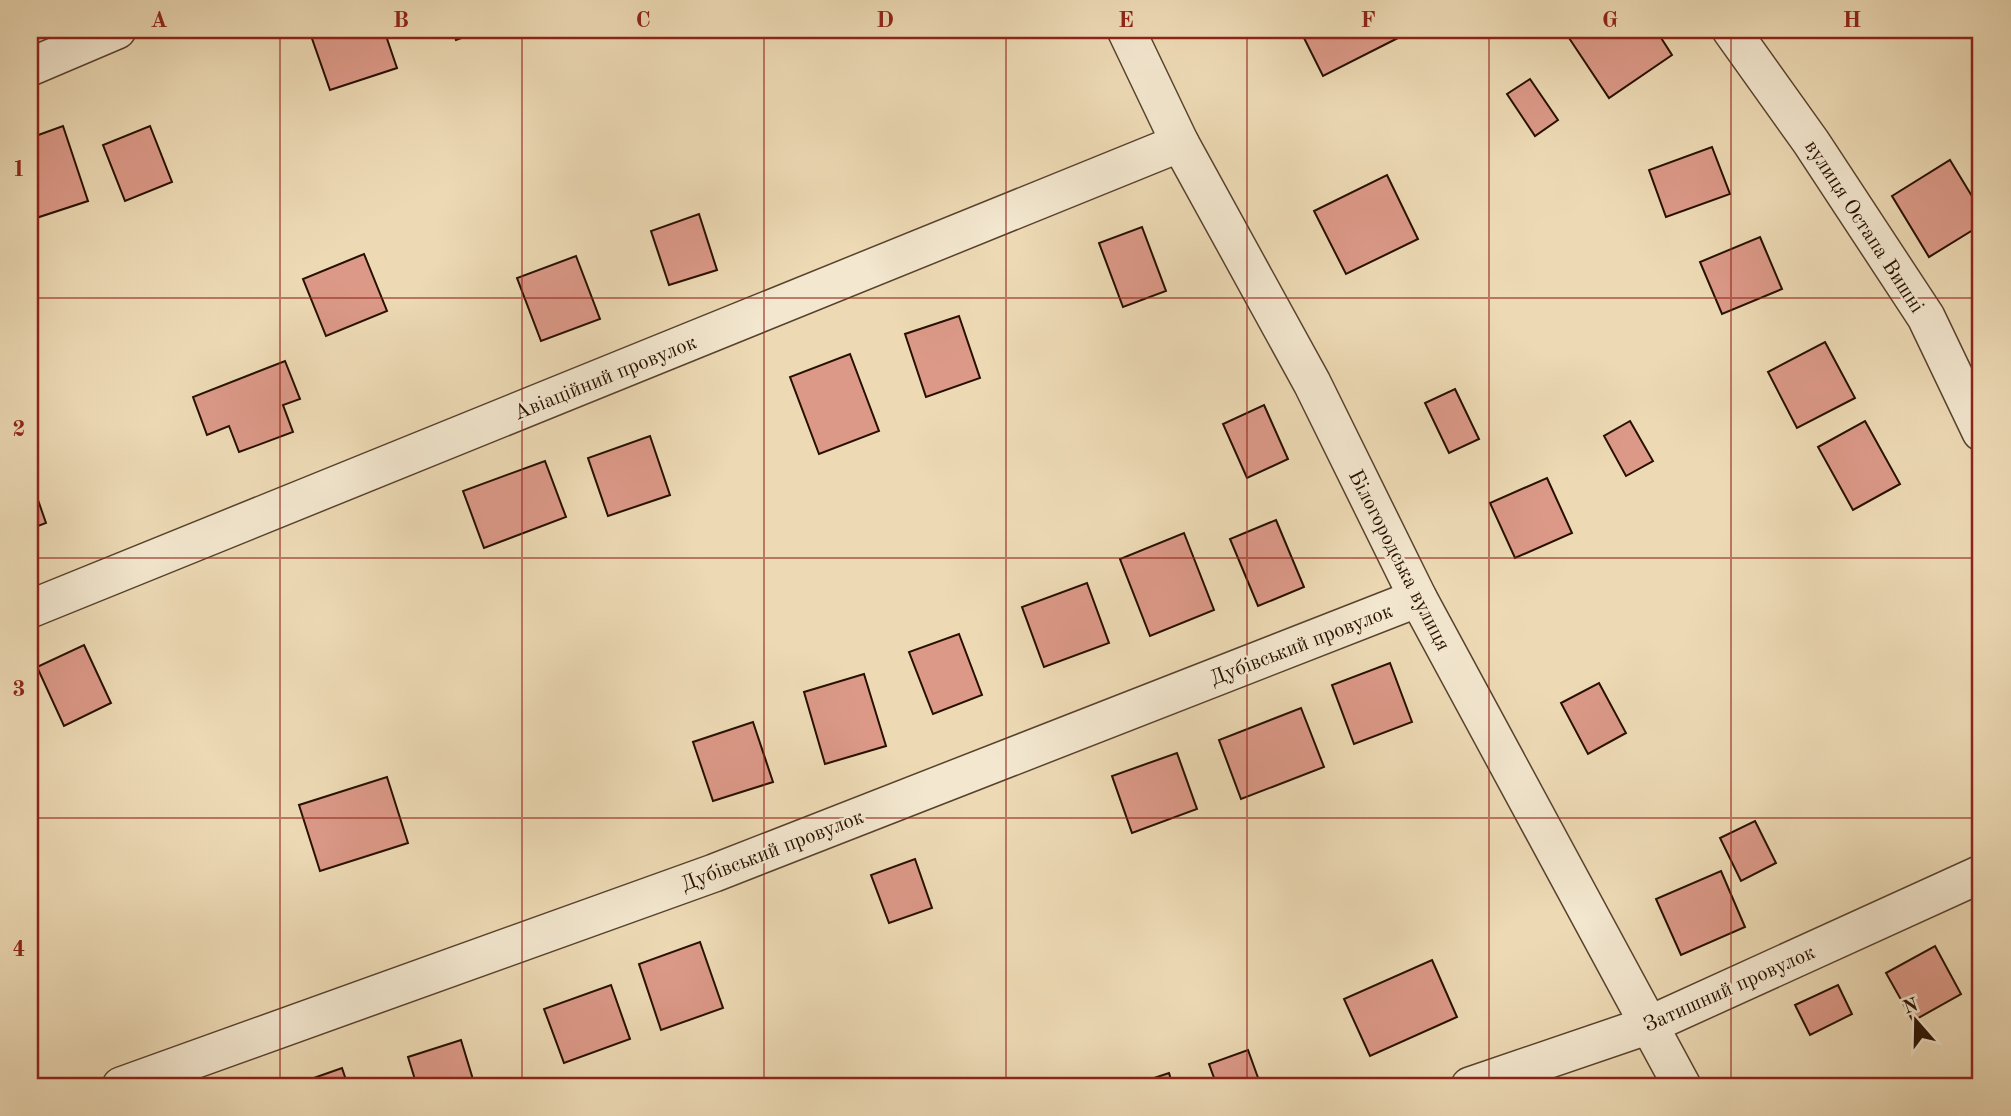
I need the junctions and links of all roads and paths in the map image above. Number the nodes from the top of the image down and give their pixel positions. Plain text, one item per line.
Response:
1 (117, 30) edge
2 (1126, 30) edge
3 (1731, 30) edge
4 (30, 66) edge
5 (1180, 143) junction
6 (1981, 432) edge
7 (1418, 598) junction
8 (30, 609) edge
9 (1981, 874) edge
10 (1649, 1025) junction
11 (121, 1086) edge
12 (1470, 1086) edge
13 (1682, 1086) edge

1 - 4 street
2 - 5 street, Білогородська вулиця
3 - 6 street, вулиця Остапа Вишні
5 - 7 street, Білогородська вулиця
5 - 8 street, Авіаційний провулок
7 - 10 street, Білогородська вулиця
7 - 11 street, Дубівський провулок
9 - 10 street, Затишний провулок
10 - 12 street, Затишний провулок
10 - 13 street, Білогородська вулиця

